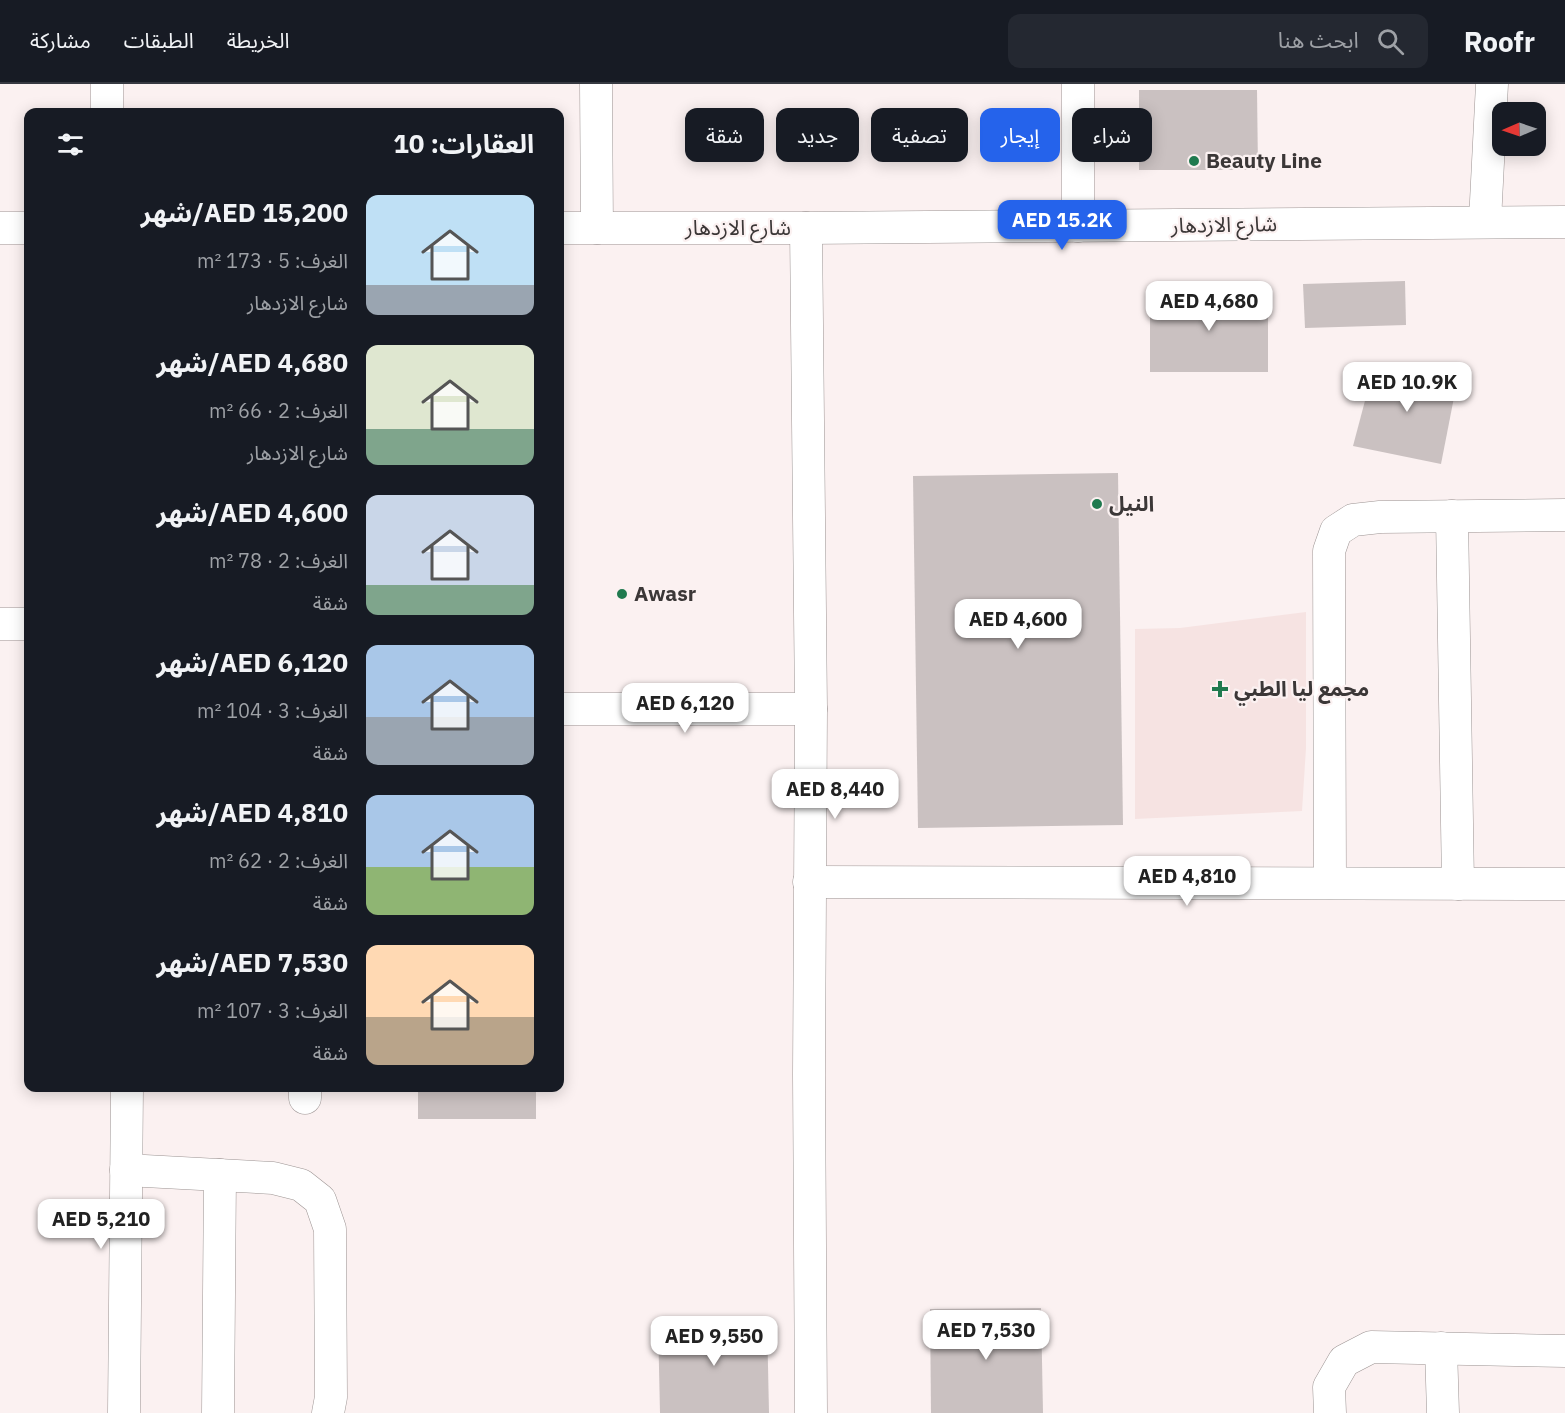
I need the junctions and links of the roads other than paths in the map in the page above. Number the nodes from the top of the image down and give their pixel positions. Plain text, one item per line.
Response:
1 (107, 84) edge
2 (596, 84) edge
3 (1078, 84) edge
4 (1492, 84) edge
5 (107, 108) edge
6 (1485, 221) junction
7 (1565, 222) edge
8 (1078, 226) junction
9 (0, 228) edge
10 (24, 228) edge
11 (564, 228) edge
12 (597, 228) junction
13 (806, 228) junction
14 (1565, 515) edge
15 (1452, 516) junction
16 (0, 624) edge
17 (24, 624) edge
18 (811, 708) junction
19 (564, 709) edge
20 (809, 882) junction
21 (1330, 883) junction
22 (1458, 884) junction
23 (1565, 884) edge
24 (127, 1092) edge
25 (126, 1170) junction
26 (220, 1175) junction
27 (1441, 1348) junction
28 (1565, 1351) edge
29 (124, 1413) edge
30 (218, 1413) edge
31 (328, 1413) edge
32 (811, 1413) edge
33 (1330, 1413) edge
34 (1443, 1413) edge

1 - 5 street
2 - 12 street
3 - 8 street
4 - 6 street
6 - 7 street, شارع الازدهار
6 - 8 street, شارع الازدهار
8 - 13 street, شارع الازدهار
9 - 10 street
11 - 12 street, شارع الازدهار
12 - 13 street, شارع الازدهار
13 - 18 street
14 - 15 street
15 - 21 street
15 - 22 street
16 - 17 street
18 - 19 street
18 - 20 street
20 - 21 street
20 - 32 street
21 - 22 street
22 - 23 street
24 - 25 street
25 - 26 street
25 - 29 street
26 - 30 street
26 - 31 street
27 - 28 street
27 - 33 street
27 - 34 street

